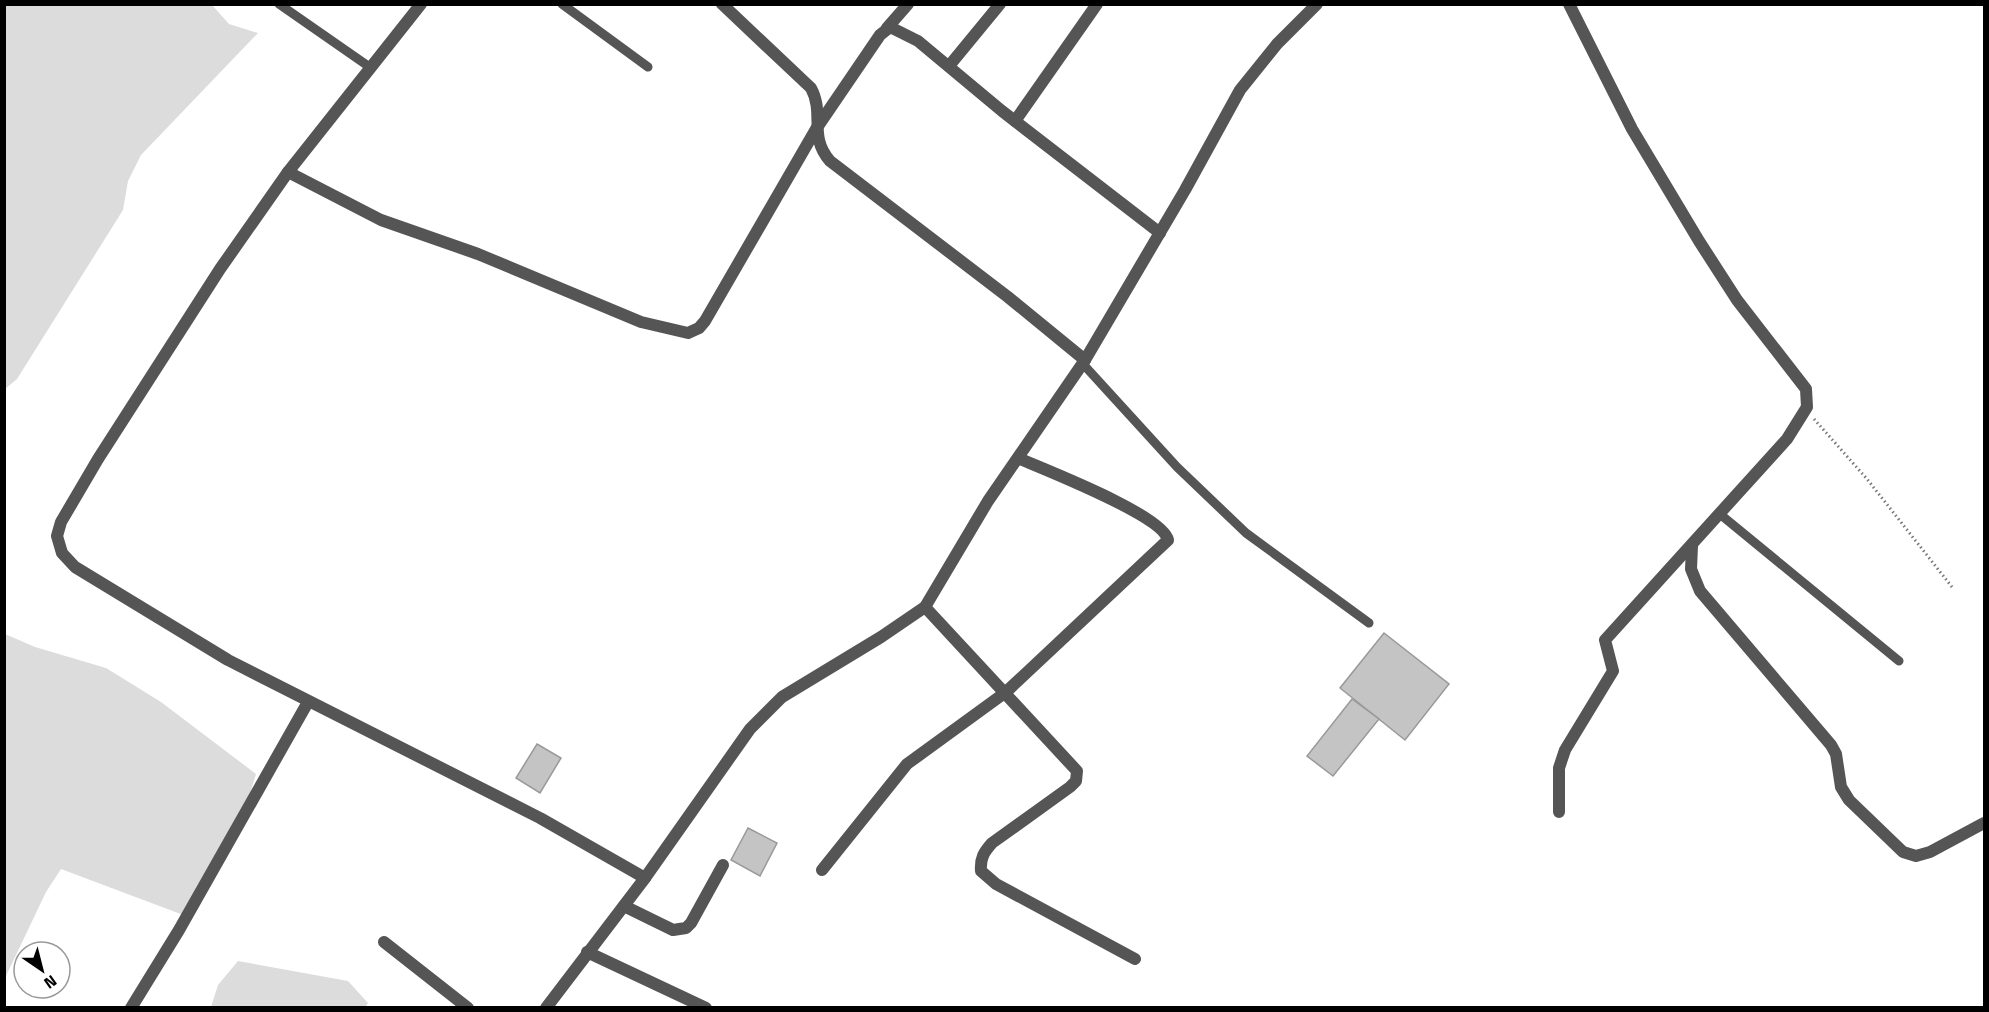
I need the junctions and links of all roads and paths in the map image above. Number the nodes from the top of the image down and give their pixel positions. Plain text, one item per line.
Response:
1 (279, 4) edge
2 (421, 4) edge
3 (562, 4) edge
4 (723, 4) edge
5 (908, 4) edge
6 (1000, 4) edge
7 (1097, 4) edge
8 (1317, 4) edge
9 (1569, 4) edge
10 (736, 9) edge
11 (887, 28) junction
12 (648, 66) dead end
13 (949, 66) junction
14 (371, 69) junction
15 (1016, 121) junction
16 (816, 129) junction
17 (288, 172) junction
18 (1160, 233) junction
19 (1084, 362) junction
20 (1807, 406) junction
21 (1018, 458) junction
22 (1720, 515) junction
23 (1692, 546) junction
24 (1952, 587) dead end
25 (925, 607) junction
26 (1369, 623) dead end
27 (1899, 661) dead end
28 (1006, 692) junction
29 (308, 702) junction
30 (1559, 812) dead end
31 (1984, 823) edge
32 (723, 866) dead end
33 (822, 870) dead end
34 (645, 878) junction
35 (624, 906) junction
36 (384, 942) dead end
37 (587, 952) junction
38 (1135, 959) dead end
39 (131, 1008) edge
40 (468, 1008) edge
41 (546, 1008) edge
42 (706, 1008) edge

1 - 14 lane
2 - 14 street
3 - 12 lane
4 - 10 street
5 - 11 street
6 - 13 street
7 - 15 street
8 - 18 street
9 - 20 street
10 - 16 street
11 - 13 street
11 - 16 street
13 - 15 street
14 - 17 street
15 - 18 street
16 - 17 street
16 - 19 street
17 - 29 street
18 - 19 street
19 - 21 street
19 - 26 lane
20 - 22 street
20 - 24 path
21 - 25 street
21 - 28 street
22 - 23 street
22 - 27 lane
23 - 30 street
23 - 31 street
25 - 28 street
25 - 34 street
28 - 33 street
28 - 38 street
29 - 34 street
29 - 39 street
32 - 35 street
34 - 35 street
35 - 37 street
36 - 40 street
37 - 41 street
37 - 42 street

